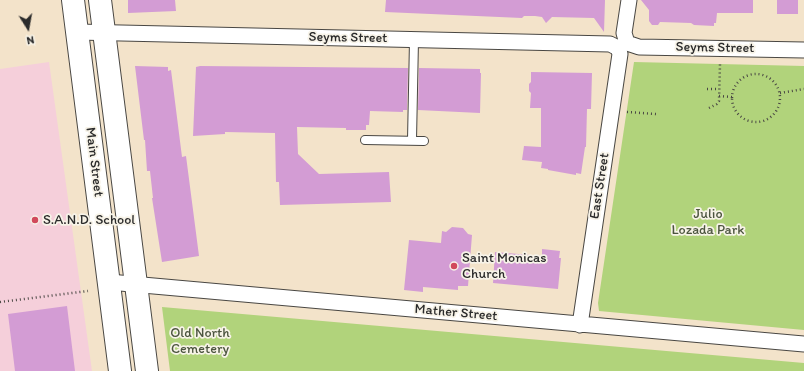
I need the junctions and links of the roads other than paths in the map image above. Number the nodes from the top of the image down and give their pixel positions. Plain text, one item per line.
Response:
1 (73, 0) edge
2 (100, 0) edge
3 (629, 0) edge
4 (77, 32) junction
5 (104, 33) junction
6 (414, 40) junction
7 (623, 45) junction
8 (804, 50) edge
9 (365, 140) dead end
10 (412, 140) junction
11 (424, 141) dead end
12 (109, 282) junction
13 (136, 285) junction
14 (580, 324) junction
15 (804, 344) edge
16 (120, 371) edge
17 (147, 371) edge

1 - 4 main road, Main Street
2 - 5 main road, Main Street
3 - 7 street, East Street
4 - 5 street, Seyms Street
4 - 12 main road, Main Street
5 - 6 street, Seyms Street
5 - 13 main road, Main Street
6 - 7 street, Seyms Street
6 - 10 lane
7 - 8 street, Seyms Street
7 - 14 street, East Street
9 - 10 lane
10 - 11 lane
12 - 13 street, Mather Street
12 - 16 main road, Main Street
13 - 14 street, Mather Street
13 - 17 main road, Main Street
14 - 15 street, Mather Street

